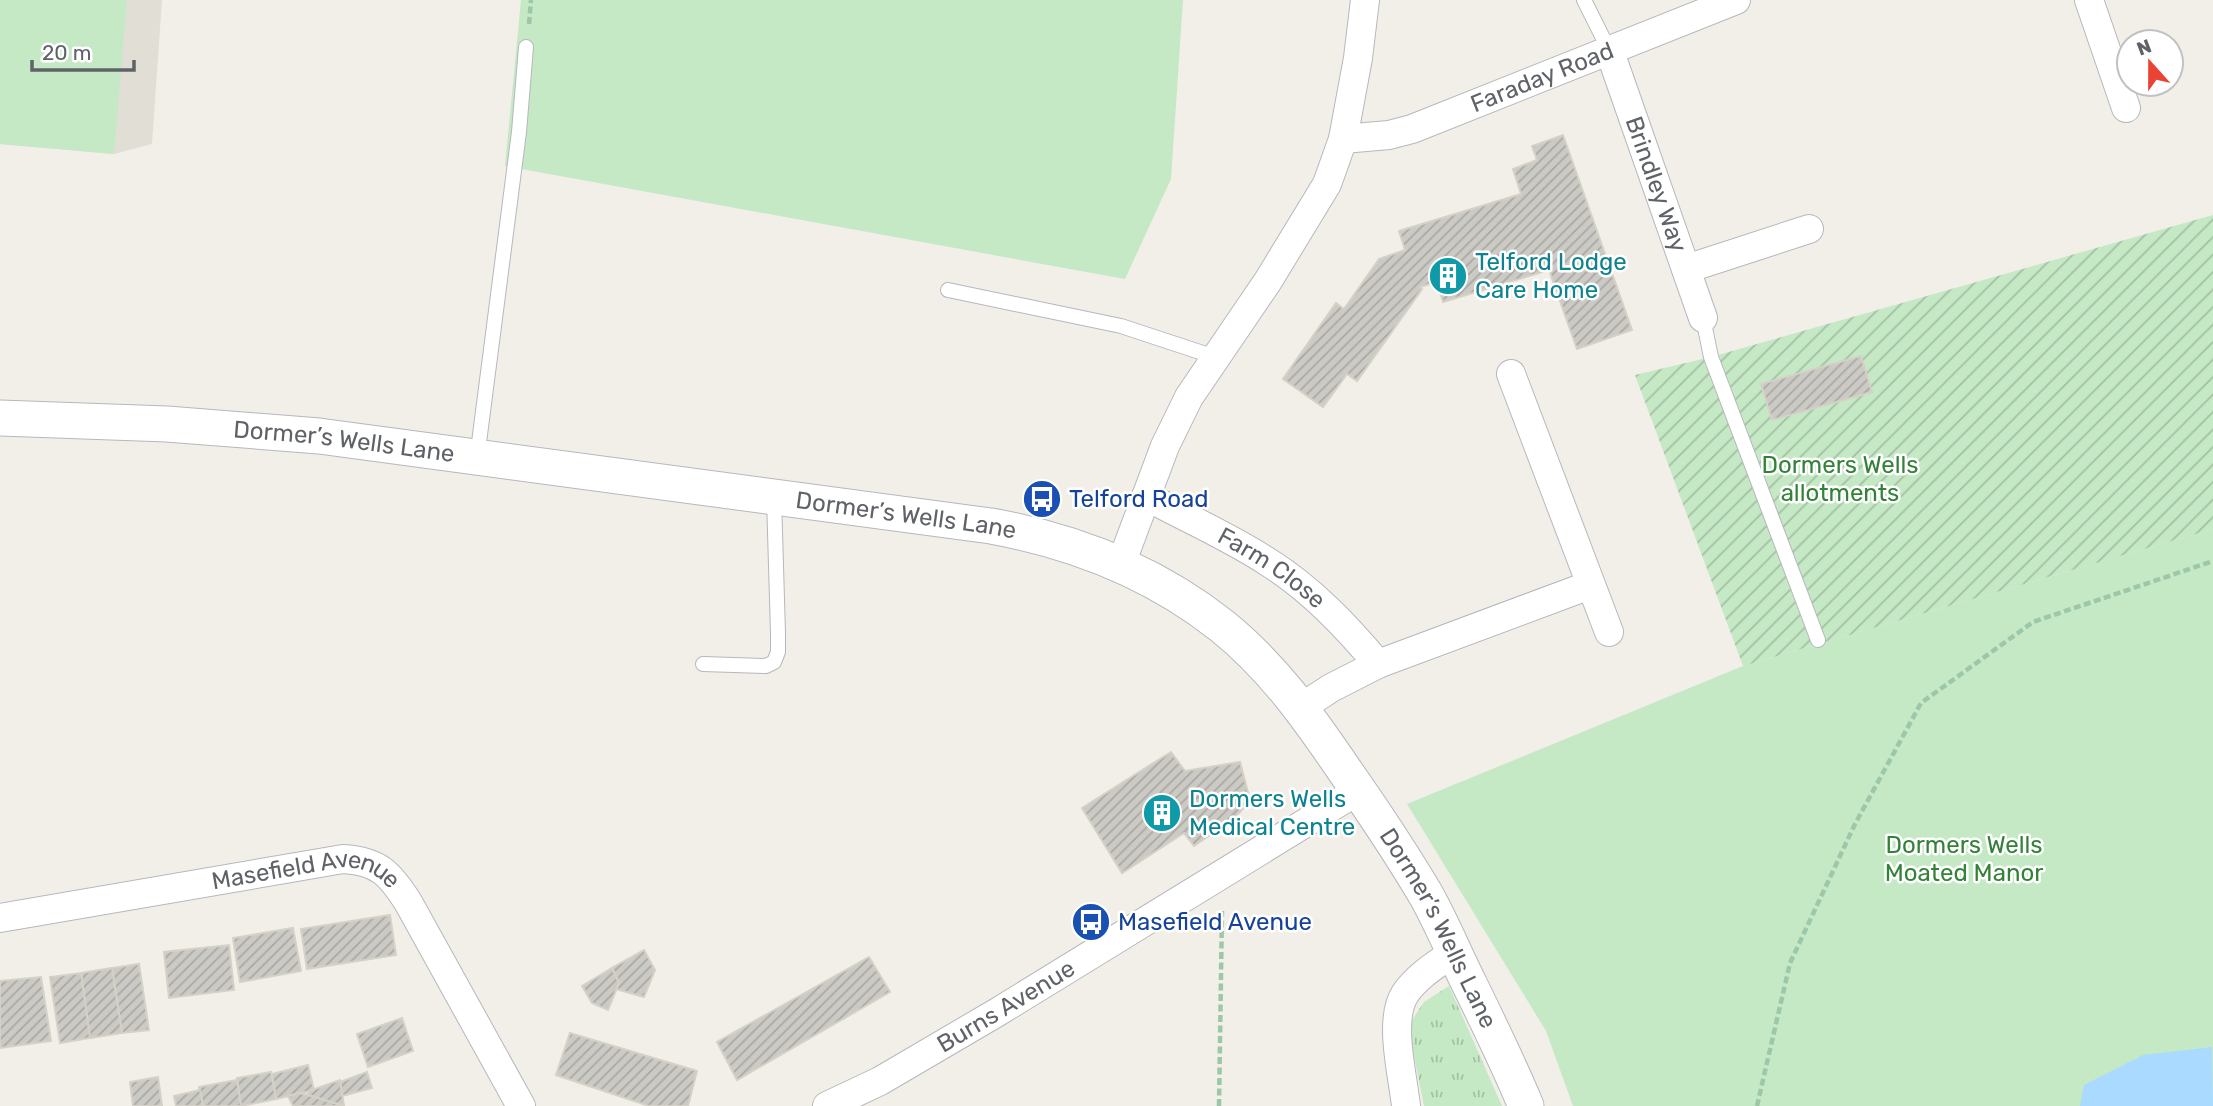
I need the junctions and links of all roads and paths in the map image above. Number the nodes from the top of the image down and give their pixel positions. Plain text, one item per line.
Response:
1 (1365, 0) edge
2 (1584, 0) edge
3 (1736, 0) edge
4 (2089, 0) edge
5 (526, 47) dead end
6 (1609, 52) junction
7 (2126, 108) dead end
8 (1343, 139) junction
9 (1809, 229) dead end
10 (1686, 268) junction
11 (948, 290) dead end
12 (1703, 318) joint
13 (1215, 357) junction
14 (1511, 373) dead end
15 (0, 418) edge
16 (477, 458) junction
17 (1146, 496) junction
18 (774, 498) junction
19 (2213, 561) edge
20 (1121, 564) junction
21 (1590, 584) junction
22 (1609, 632) dead end
23 (1818, 640) dead end
24 (703, 664) dead end
25 (1378, 664) junction
26 (1301, 707) junction
27 (1359, 790) junction
28 (1222, 908) dead end
29 (0, 918) edge
30 (1454, 952) junction
31 (521, 1106) edge
32 (827, 1106) edge
33 (1219, 1106) edge
34 (1406, 1106) edge
35 (1526, 1106) edge
36 (1758, 1106) edge

1 - 8 street
2 - 6 lane
3 - 6 street, Faraday Road
4 - 7 street
5 - 16 lane
6 - 8 street, Faraday Road
6 - 10 street, Brindley Way
8 - 13 street
9 - 10 street
10 - 12 street, Brindley Way
11 - 13 lane
12 - 23 lane
13 - 17 street
14 - 21 street
15 - 16 street, Dormer’s Wells Lane
16 - 18 street, Dormer’s Wells Lane
17 - 20 street
17 - 25 street, Farm Close
18 - 20 street, Dormer’s Wells Lane
18 - 24 lane
19 - 36 path
20 - 26 street, Dormer’s Wells Lane
21 - 22 street
21 - 25 street
25 - 26 street
26 - 27 street, Dormer’s Wells Lane
27 - 30 street, Dormer’s Wells Lane
27 - 32 street, Burns Avenue
28 - 33 path
29 - 31 street, Masefield Avenue
30 - 34 street
30 - 35 street, Dormer’s Wells Lane

